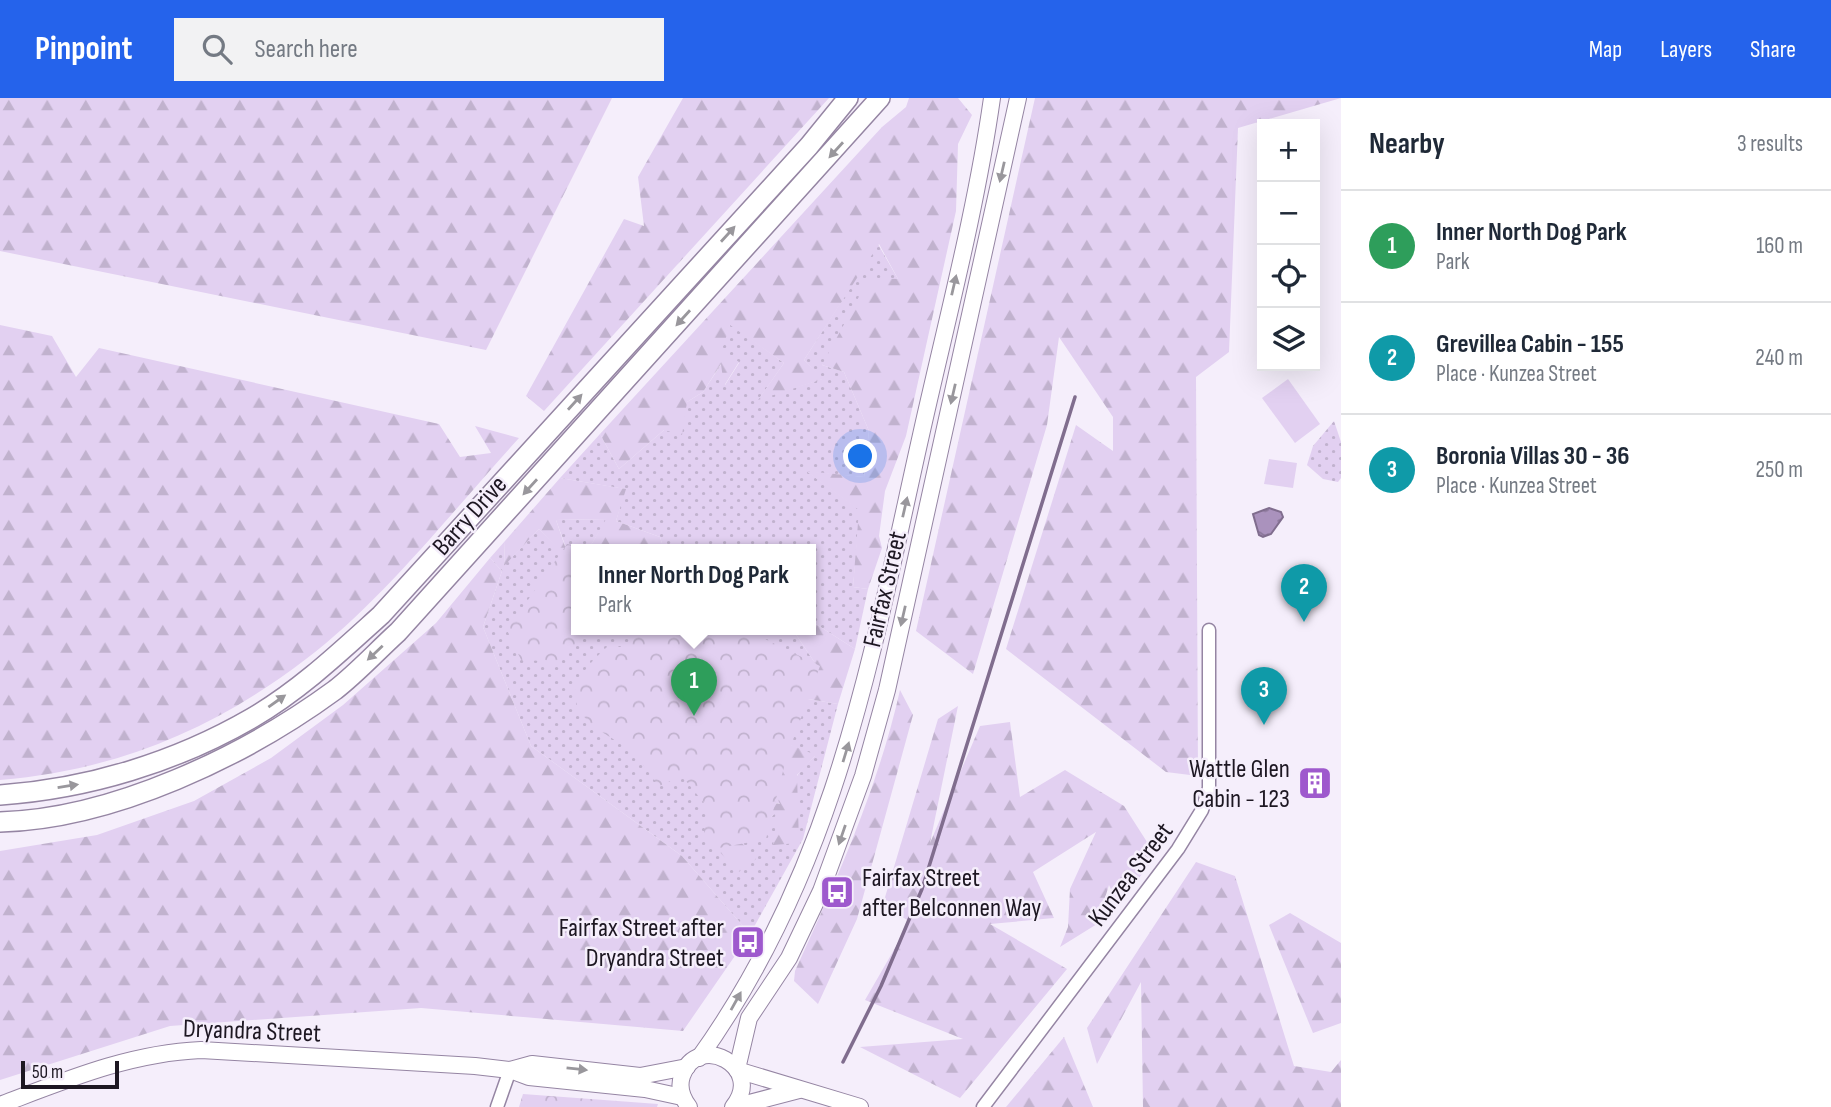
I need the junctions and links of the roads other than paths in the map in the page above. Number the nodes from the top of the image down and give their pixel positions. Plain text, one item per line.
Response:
1 (848, 98) edge
2 (880, 98) edge
3 (992, 98) edge
4 (1017, 100) edge
5 (1209, 630) dead end
6 (0, 795) edge
7 (0, 822) edge
8 (693, 1062) junction
9 (737, 1069) junction
10 (510, 1070) junction
11 (799, 1090) junction
12 (683, 1102) edge
13 (0, 1105) edge
14 (497, 1107) edge
15 (734, 1107) edge
16 (860, 1107) edge
17 (982, 1107) edge

6 -> 1 main road, Barry Drive
2 -> 7 main road, Barry Drive
8 -> 3 main road, Fairfax Street
4 -> 9 main road, Fairfax Street
5 - 17 street, Kunzea Street
8 - 9 main road
10 -> 8 main road, Dryandra Street
8 - 12 main road
9 - 11 main road
9 - 15 main road, Fairfax Street
10 - 12 main road, Dryandra Street
10 - 13 main road, Dryandra Street
10 - 14 street
11 - 15 main road
11 - 16 main road

